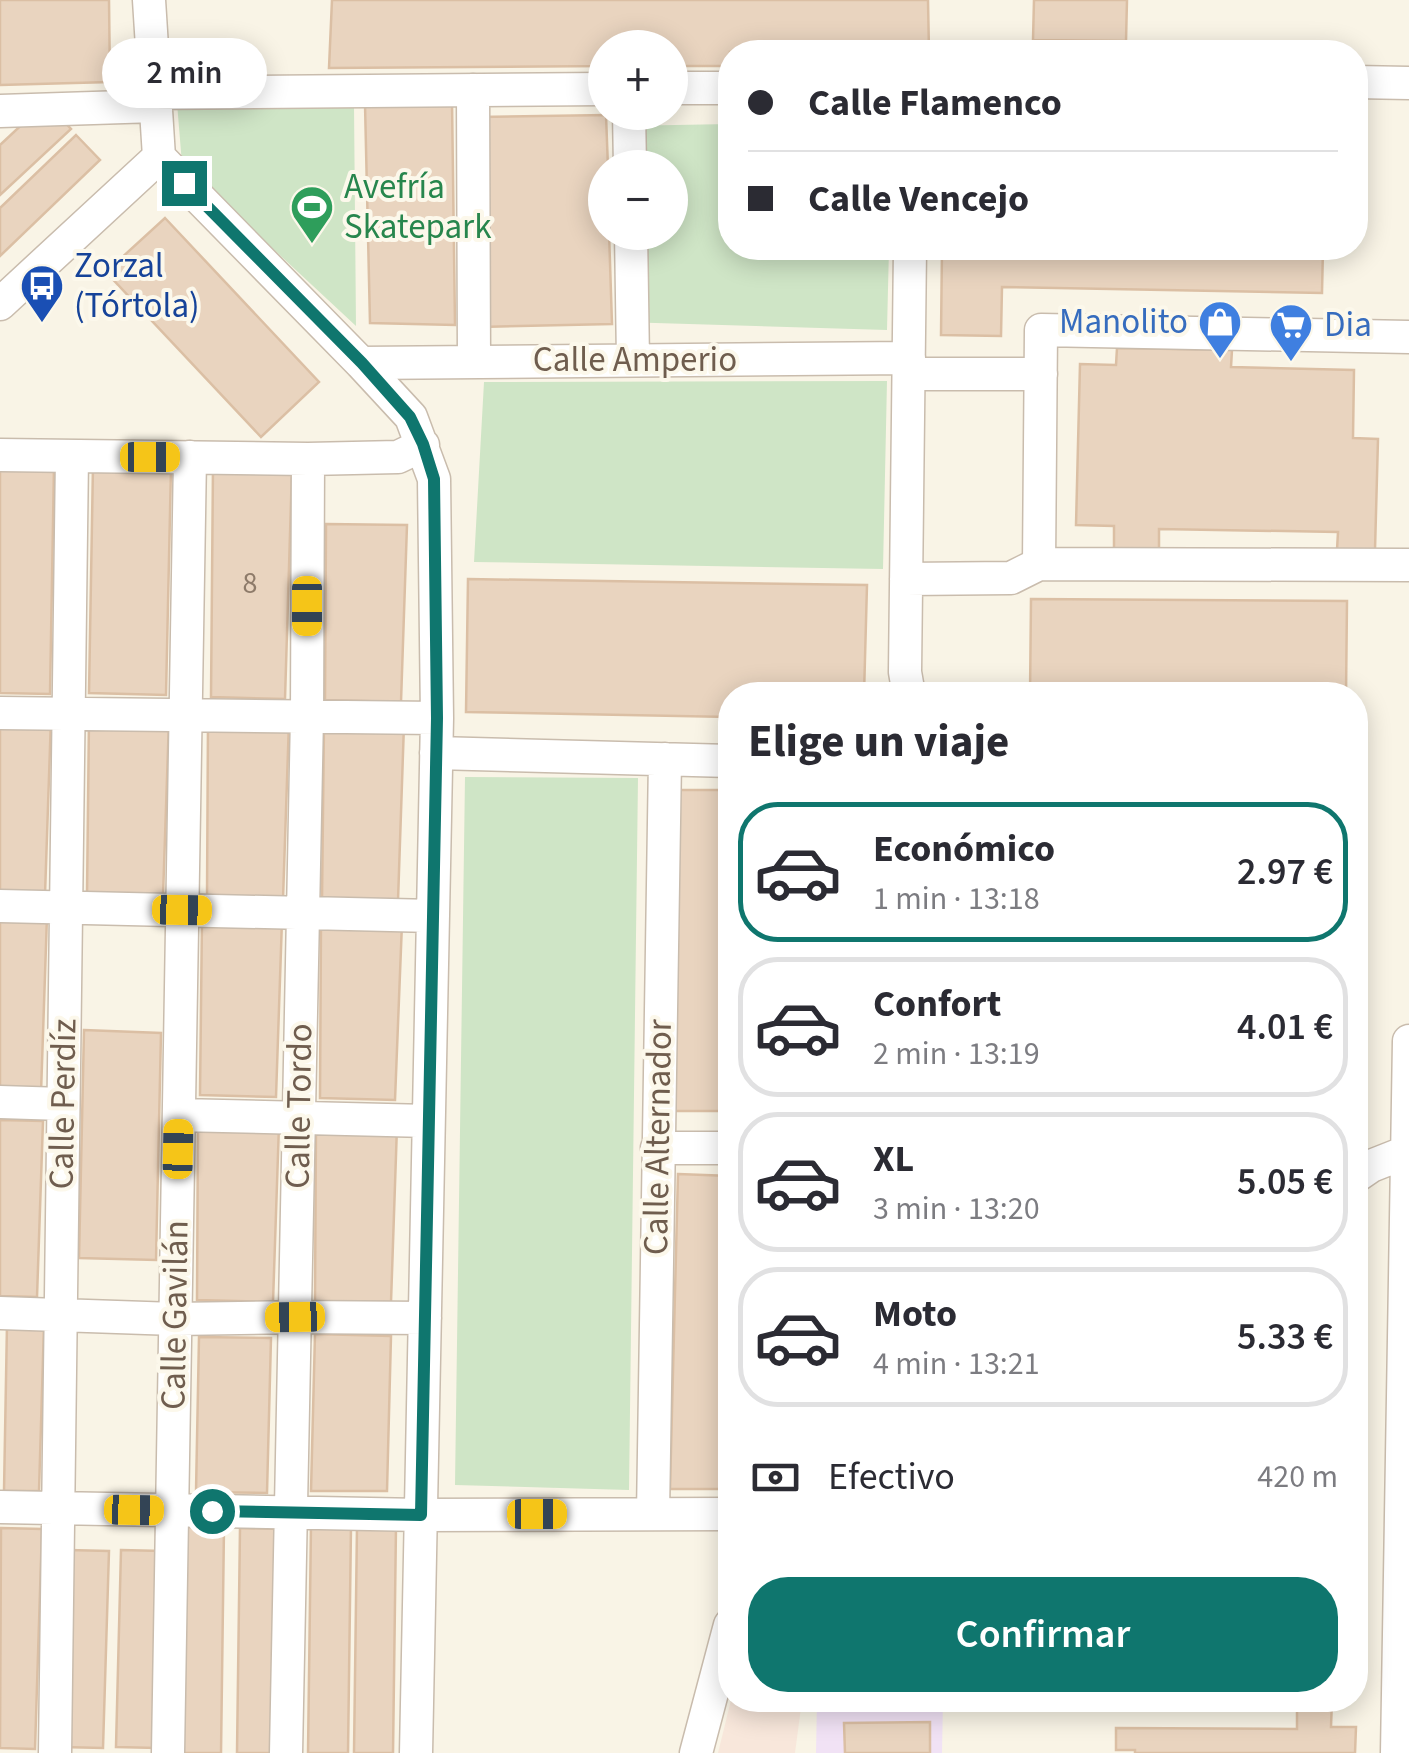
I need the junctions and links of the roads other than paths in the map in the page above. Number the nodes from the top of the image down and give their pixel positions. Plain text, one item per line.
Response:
1 (150, 0) edge
2 (1368, 82) edge
3 (1409, 83) edge
4 (688, 88) edge
5 (718, 88) edge
6 (588, 89) edge
7 (473, 90) junction
8 (156, 100) junction
9 (0, 111) edge
10 (159, 157) junction
11 (631, 250) edge
12 (910, 260) edge
13 (0, 304) edge
14 (1409, 336) edge
15 (633, 360) junction
16 (474, 362) junction
17 (362, 363) junction
18 (908, 366) junction
19 (1040, 374) junction
20 (410, 439) junction
21 (0, 454) edge
22 (72, 456) junction
23 (190, 457) junction
24 (308, 459) junction
25 (1040, 564) junction
26 (1409, 566) edge
27 (906, 579) junction
28 (906, 682) edge
29 (0, 712) edge
30 (69, 713) junction
31 (185, 715) junction
32 (307, 716) junction
33 (437, 718) junction
34 (436, 753) junction
35 (664, 759) junction
36 (718, 761) edge
37 (0, 906) edge
38 (66, 908) junction
39 (182, 910) junction
40 (303, 913) junction
41 (433, 916) junction
42 (1409, 1041) edge
43 (0, 1102) edge
44 (63, 1104) junction
45 (179, 1115) junction
46 (299, 1118) junction
47 (428, 1121) junction
48 (657, 1148) junction
49 (718, 1148) edge
50 (1368, 1150) edge
51 (1409, 1151) edge
52 (1368, 1167) edge
53 (0, 1313) edge
54 (60, 1314) junction
55 (295, 1317) junction
56 (425, 1318) junction
57 (175, 1319) junction
58 (1407, 1349) edge
59 (0, 1506) edge
60 (58, 1508) junction
61 (172, 1510) junction
62 (291, 1512) junction
63 (653, 1514) junction
64 (718, 1514) edge
65 (421, 1515) junction
66 (718, 1670) edge
67 (55, 1753) edge
68 (168, 1753) edge
69 (286, 1753) edge
70 (416, 1753) edge
71 (696, 1753) edge
72 (1397, 1753) edge

1 - 8 street
2 - 3 street
4 - 5 street
6 - 7 street
7 - 8 street
7 - 16 street
8 - 9 street
8 - 10 street
10 - 13 street
10 - 17 street
11 - 15 street
12 - 18 street
14 - 19 street
15 - 16 street, Calle Amperio
15 - 18 street, Calle Amperio
16 - 17 street, Calle Amperio
17 - 20 street
18 - 19 street, Calle Amperio
18 - 27 street
19 - 25 street
20 - 24 street
20 - 33 street
21 - 22 street
22 - 23 street
22 - 30 street, Calle Perdíz
23 - 24 street
23 - 31 street, Calle Gavilán
24 - 32 street, Calle Tordo
25 - 26 street
25 - 27 street
27 - 28 street
29 - 30 street
30 - 31 street
30 - 38 street, Calle Perdíz
31 - 32 street
31 - 39 street, Calle Gavilán
32 - 33 street
32 - 40 street, Calle Tordo
33 - 34 street
34 - 35 street
34 - 41 street
35 - 36 street
35 - 48 street, Calle Alternador
37 - 38 street
38 - 39 street
38 - 44 street, Calle Perdíz
39 - 40 street
39 - 45 street, Calle Gavilán
40 - 41 street
40 - 46 street, Calle Tordo
41 - 47 street
42 - 51 street
43 - 44 street
44 - 54 street, Calle Perdíz
45 - 46 street
45 - 57 street, Calle Gavilán
46 - 47 street
46 - 55 street, Calle Tordo
47 - 56 street
48 - 49 street
48 - 63 street, Calle Alternador
50 - 51 street
51 - 52 street
51 - 58 street
53 - 54 street
54 - 57 street
54 - 60 street, Calle Perdíz
55 - 56 street
55 - 57 street
55 - 62 street, Calle Tordo
56 - 65 street
57 - 61 street, Calle Gavilán
58 - 72 street
59 - 60 street
60 - 61 street
60 - 67 street, Calle Perdíz
61 - 62 street
61 - 68 street, Calle Gavilán
62 - 65 street
62 - 69 street, Calle Tordo
63 - 64 street
63 - 65 street
65 - 70 street
66 - 71 street

